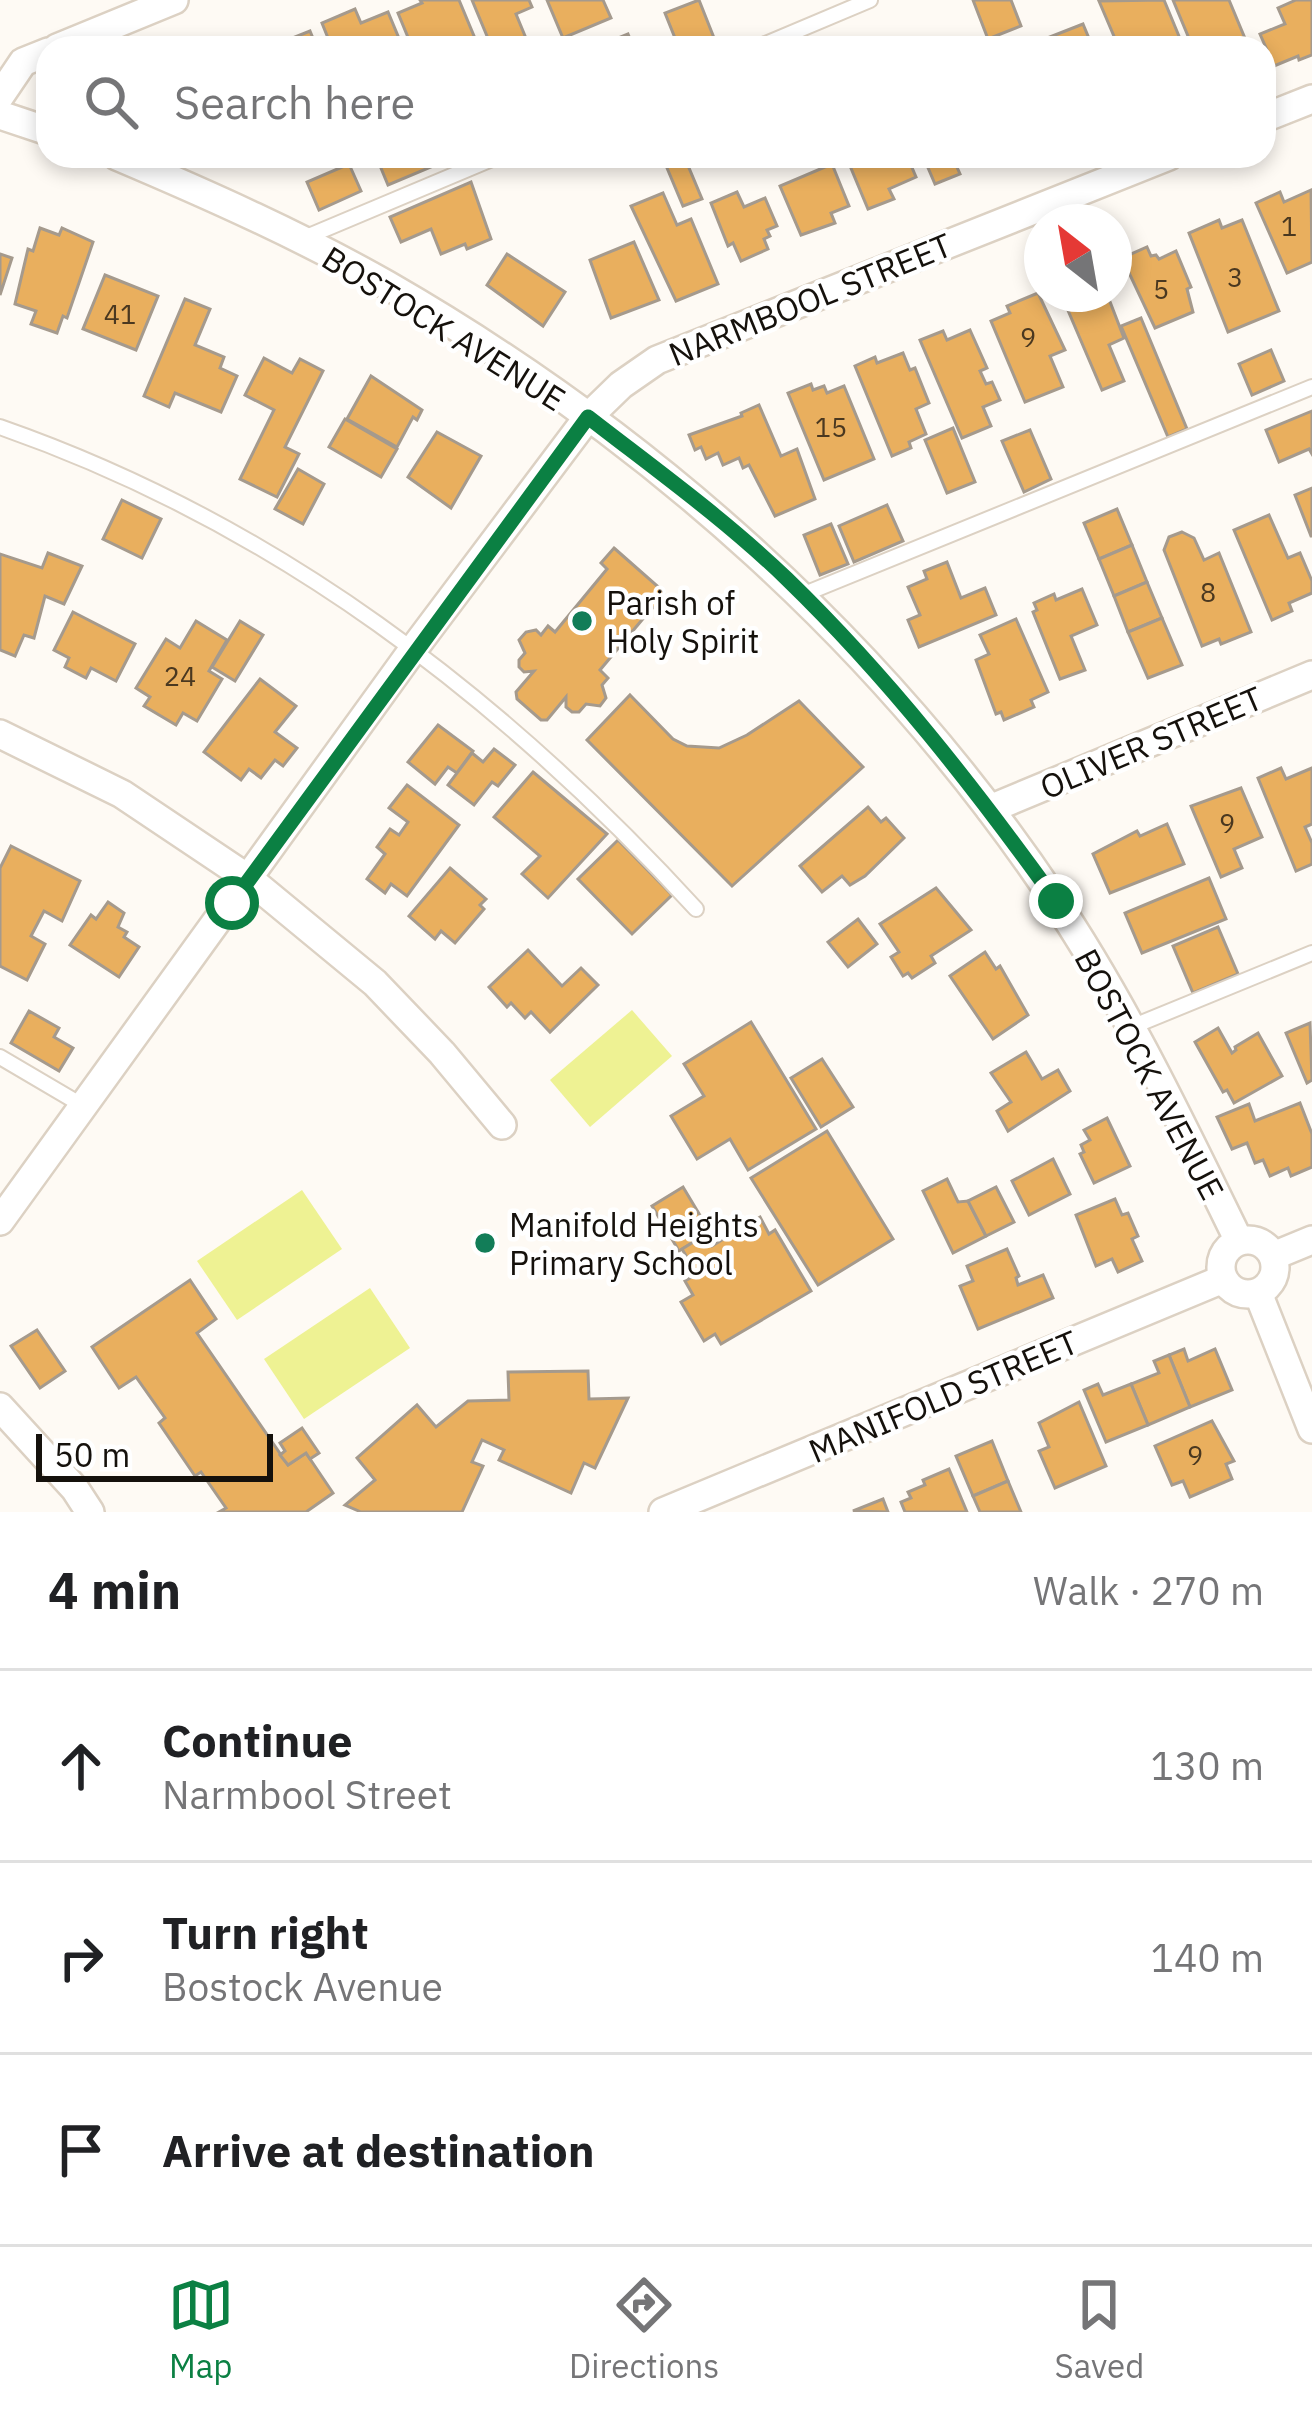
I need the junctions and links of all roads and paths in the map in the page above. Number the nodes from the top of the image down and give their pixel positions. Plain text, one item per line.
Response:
1 (174, 0) edge
2 (870, 0) edge
3 (86, 36) edge
4 (784, 36) edge
5 (36, 57) edge
6 (0, 96) edge
7 (1312, 99) edge
8 (1276, 113) edge
9 (0, 115) edge
10 (36, 127) edge
11 (146, 168) edge
12 (470, 168) edge
13 (1139, 168) edge
14 (299, 240) junction
15 (1312, 387) edge
16 (588, 417) junction
17 (0, 427) edge
18 (802, 595) junction
19 (412, 652) junction
20 (1312, 675) edge
21 (0, 734) edge
22 (990, 809) junction
23 (249, 879) junction
24 (696, 909) dead end
25 (1312, 953) edge
26 (1129, 1028) junction
27 (0, 1057) edge
28 (85, 1107) junction
29 (502, 1125) dead end
30 (0, 1221) edge
31 (1312, 1240) edge
32 (1239, 1241) junction
33 (1273, 1256) junction
34 (1223, 1279) junction
35 (1258, 1293) junction
36 (0, 1407) edge
37 (1312, 1429) edge
38 (90, 1512) edge
39 (663, 1512) edge

1 - 3 street
2 - 4 lane
5 - 6 street
7 - 8 street
9 - 10 street
11 - 14 street, BOSTOCK AVENUE
12 - 14 lane
13 - 16 street, NARMBOOL STREET
14 - 16 street, BOSTOCK AVENUE
15 - 18 lane
16 - 18 street, BOSTOCK AVENUE
16 - 19 street, NARMBOOL STREET
17 - 19 lane
18 - 22 street, BOSTOCK AVENUE
19 - 23 street, NARMBOOL STREET
19 - 24 lane
20 - 22 street, OLIVER STREET
21 - 23 street
22 - 26 street, BOSTOCK AVENUE
23 - 28 street, NARMBOOL STREET
23 - 29 street
25 - 26 lane
26 - 32 street, BOSTOCK AVENUE
27 - 28 lane
28 - 30 street, NARMBOOL STREET
31 - 33 street
32 - 33 street
32 - 34 street
33 - 35 street
34 - 35 street
34 - 39 street, MANIFOLD STREET
35 - 37 street
36 - 38 street

